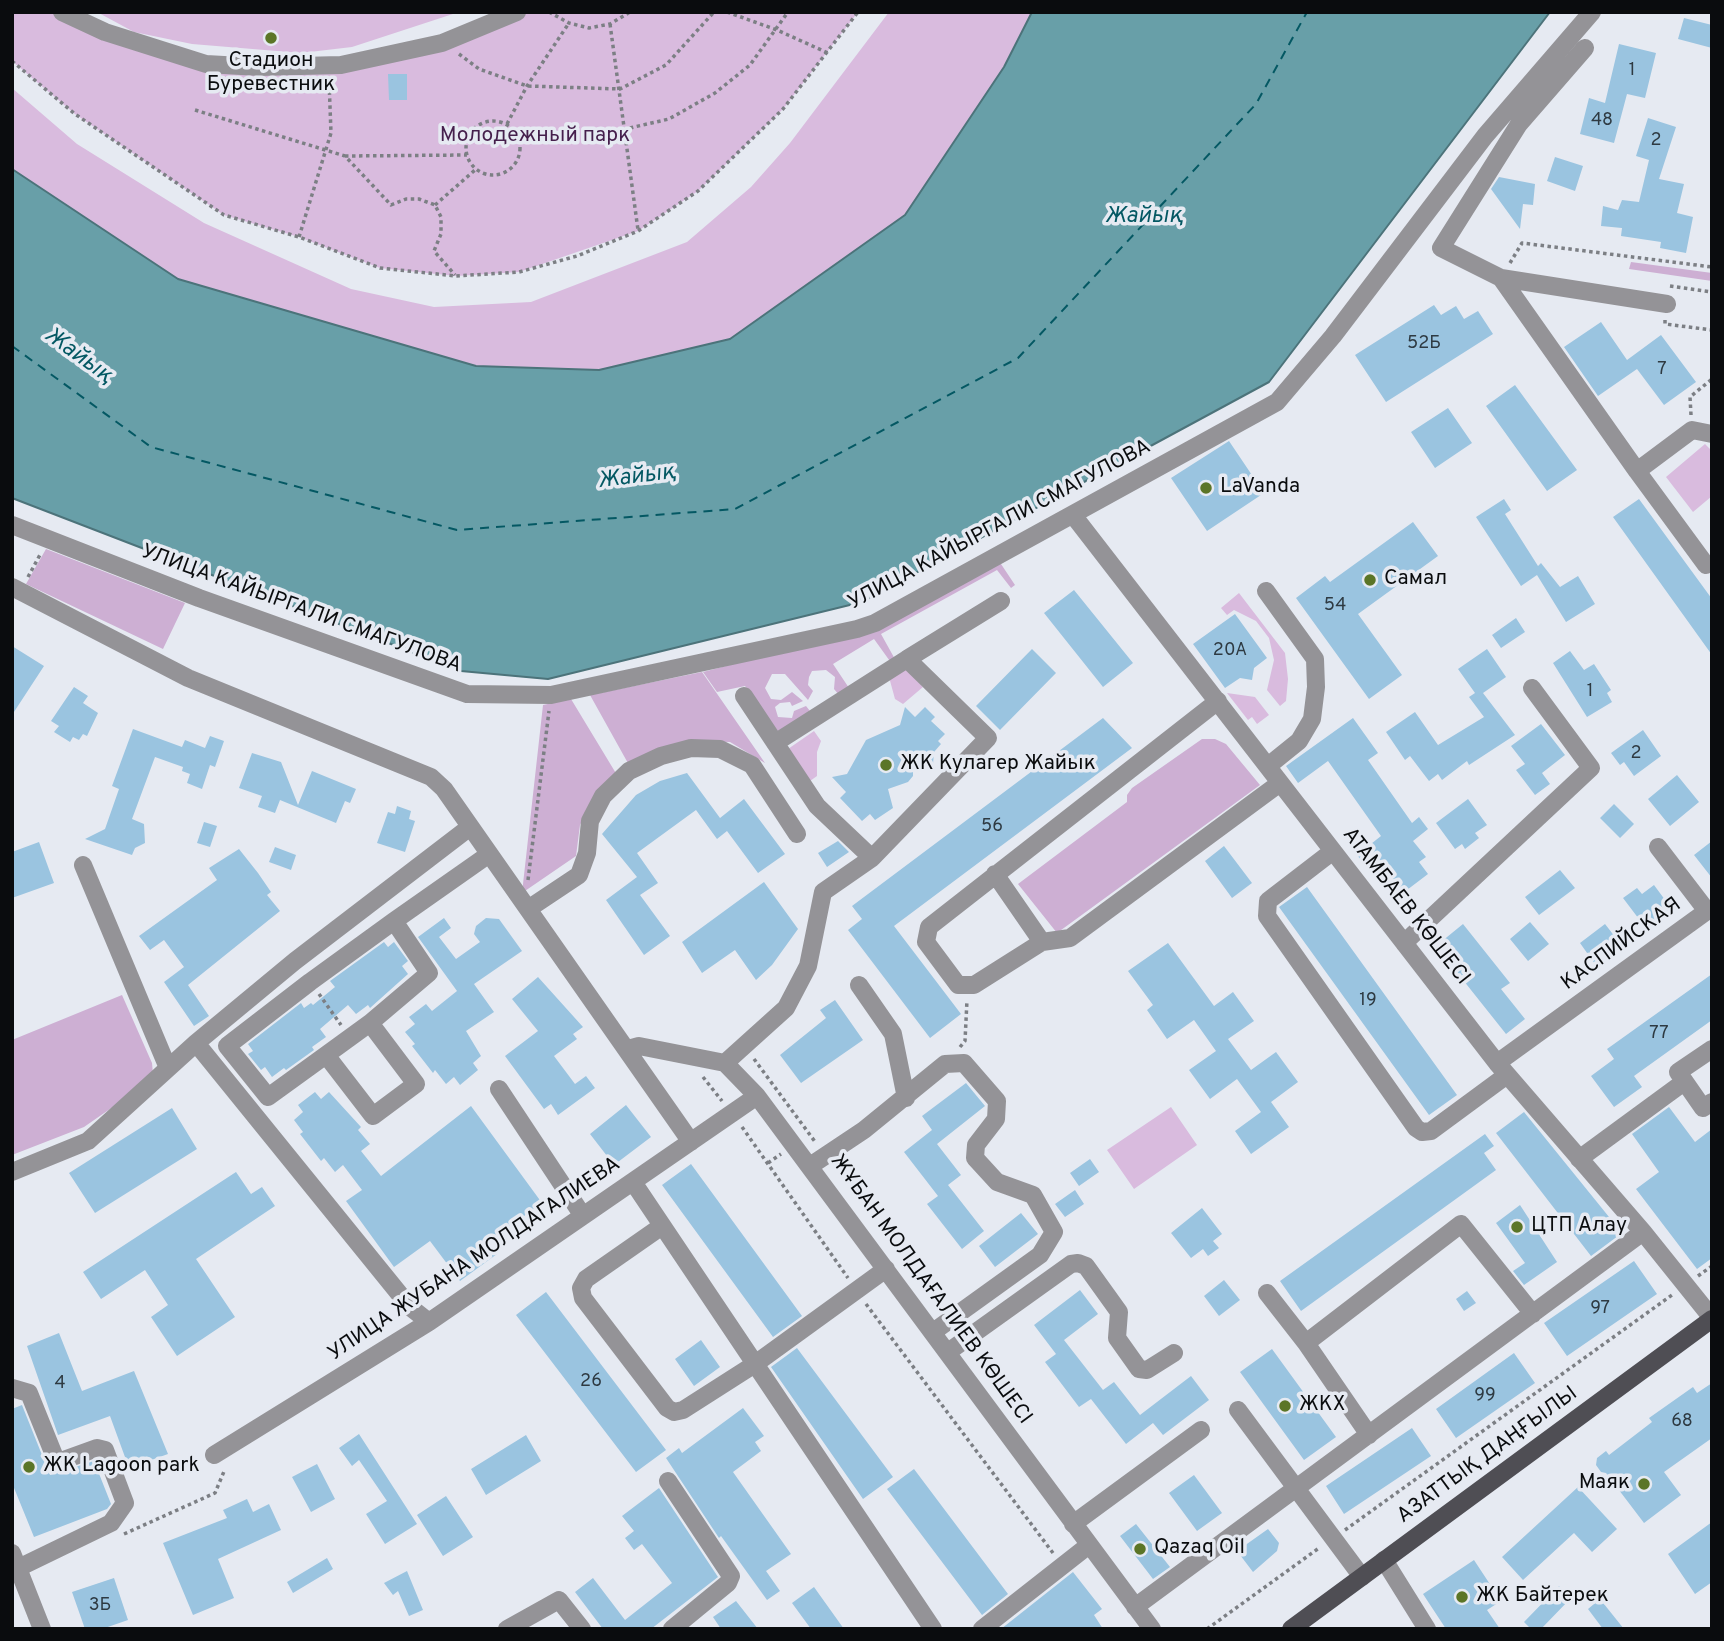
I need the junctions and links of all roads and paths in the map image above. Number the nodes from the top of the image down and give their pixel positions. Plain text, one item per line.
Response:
1 (62, 12) edge
2 (517, 12) edge
3 (549, 12) edge
4 (629, 12) edge
5 (713, 12) edge
6 (727, 12) edge
7 (788, 12) edge
8 (858, 12) edge
9 (1592, 12) edge
10 (569, 23) junction
11 (610, 24) junction
12 (777, 30) junction
13 (442, 43) junction
14 (1585, 48) dead end
15 (828, 53) junction
16 (12, 61) edge
17 (329, 66) junction
18 (527, 86) junction
19 (620, 89) junction
20 (194, 110) dead end
21 (507, 124) junction
22 (626, 131) junction
23 (519, 137) junction
24 (326, 151) junction
25 (467, 155) junction
26 (345, 156) junction
27 (475, 170) junction
28 (435, 205) junction
29 (638, 231) junction
30 (299, 237) junction
31 (1712, 267) edge
32 (456, 276) junction
33 (1501, 278) junction
34 (1712, 292) edge
35 (1667, 304) junction
36 (1712, 330) edge
37 (1712, 379) edge
38 (1692, 430) junction
39 (1712, 434) edge
40 (1637, 471) junction
41 (1073, 515) junction
42 (12, 525) edge
43 (48, 539) junction
44 (1710, 566) edge
45 (16, 589) edge
46 (1266, 591) dead end
47 (1002, 601) dead end
48 (907, 659) junction
49 (1532, 688) dead end
50 (744, 696) dead end
51 (1218, 701) junction
52 (775, 743) junction
53 (1268, 766) junction
54 (1280, 783) junction
55 (470, 827) junction
56 (797, 834) dead end
57 (1658, 847) dead end
58 (1333, 851) junction
59 (488, 855) junction
60 (872, 858) junction
61 (83, 865) dead end
62 (995, 874) junction
63 (528, 909) junction
64 (394, 921) junction
65 (1042, 942) junction
66 (1404, 943) junction
67 (310, 982) junction
68 (859, 985) dead end
69 (966, 987) junction
70 (370, 1023) junction
71 (350, 1036) junction
72 (196, 1043) junction
73 (628, 1049) junction
74 (1712, 1049) edge
75 (684, 1053) junction
76 (326, 1055) junction
77 (725, 1063) junction
78 (945, 1064) junction
79 (168, 1068) junction
80 (1502, 1069) junction
81 (1684, 1082) junction
82 (499, 1089) dead end
83 (757, 1096) junction
84 (906, 1098) junction
85 (1712, 1102) edge
86 (732, 1113) junction
87 (691, 1142) junction
88 (1580, 1158) junction
89 (810, 1166) junction
90 (12, 1172) edge
91 (633, 1182) junction
92 (583, 1216) junction
93 (662, 1226) junction
94 (1643, 1232) junction
95 (1712, 1266) edge
96 (886, 1269) junction
97 (1686, 1285) junction
98 (857, 1291) junction
99 (1267, 1293) dead end
100 (1532, 1314) junction
101 (1712, 1318) edge
102 (429, 1322) junction
103 (933, 1332) junction
104 (1306, 1343) junction
105 (948, 1352) junction
106 (1174, 1353) dead end
107 (754, 1364) junction
108 (12, 1388) edge
109 (1238, 1410) dead end
110 (1201, 1430) dead end
111 (1369, 1434) junction
112 (237, 1440) junction
113 (214, 1455) dead end
114 (668, 1481) dead end
115 (1296, 1489) junction
116 (1073, 1524) junction
117 (120, 1536) dead end
118 (1333, 1538) junction
119 (1088, 1545) junction
120 (1384, 1560) junction
121 (14, 1564) edge
122 (1062, 1566) junction
123 (1362, 1577) junction
124 (1136, 1607) junction
125 (42, 1629) edge
126 (506, 1629) edge
127 (582, 1629) edge
128 (672, 1629) edge
129 (933, 1629) edge
130 (982, 1629) edge
131 (1152, 1629) edge
132 (1207, 1629) edge
133 (1291, 1629) edge
134 (1427, 1629) edge

1 - 17 street
2 - 13 street
3 - 10 path
4 - 11 path
5 - 19 path
6 - 12 path
7 - 12 path
8 - 15 path
9 - 41 street, УЛИЦА КАЙЫРГАЛИ СМАГУЛОВА
10 - 11 path
10 - 18 path
11 - 19 path
12 - 15 path
12 - 22 path
13 - 17 street
13 - 18 path
14 - 33 street
15 - 29 path
16 - 30 path
17 - 24 path
18 - 19 path
18 - 21 path
19 - 22 path
20 - 24 path
21 - 23 path
21 - 25 path
22 - 23 path
22 - 29 path
23 - 27 path
24 - 26 path
24 - 30 path
25 - 26 path
25 - 27 path
26 - 28 path
27 - 28 path
28 - 32 path
29 - 32 path
30 - 32 path
31 - 33 path
33 - 35 street
33 - 40 street
34 - 35 path
35 - 36 path
37 - 38 path
38 - 39 street
38 - 40 street
40 - 44 street
41 - 43 street, УЛИЦА КАЙЫРГАЛИ СМАГУЛОВА
41 - 51 street, АТАМБАЕВ КӨШЕСІ
42 - 43 street, УЛИЦА КАЙЫРГАЛИ СМАГУЛОВА
43 - 45 path
45 - 55 street
46 - 53 street
47 - 48 street
48 - 52 street
48 - 60 street
49 - 66 street
50 - 52 street
51 - 53 street, АТАМБАЕВ КӨШЕСІ
51 - 62 street
52 - 60 street
53 - 54 street, АТАМБАЕВ КӨШЕСІ
54 - 58 street, АТАМБАЕВ КӨШЕСІ
54 - 65 street
55 - 59 street
55 - 72 street
56 - 63 street
57 - 80 street, КАСПИЙСКАЯ
58 - 66 street, АТАМБАЕВ КӨШЕСІ
58 - 80 street
59 - 63 street
59 - 64 street
60 - 77 street
61 - 79 street
62 - 65 street
62 - 69 street
63 - 73 street
64 - 67 street
64 - 70 street
65 - 69 street
66 - 80 street, АТАМБАЕВ КӨШЕСІ
67 - 71 path
67 - 76 street
68 - 84 street
69 - 78 path
70 - 71 street
70 - 76 street
71 - 76 street
72 - 79 street
72 - 102 street
73 - 75 street
73 - 87 street
74 - 81 street
75 - 77 street
75 - 86 path
77 - 83 street, ЖҰБАН МОЛДАҒАЛИЕВ КӨШЕСІ
78 - 84 street
78 - 103 street
79 - 90 street
80 - 88 street, АТАМБАЕВ КӨШЕСІ
81 - 85 street
81 - 88 street
82 - 92 street
83 - 86 street, УЛИЦА ЖУБАНА МОЛДАГАЛИЕВА
83 - 89 street, ЖҰБАН МОЛДАҒАЛИЕВ КӨШЕСІ
84 - 89 street
86 - 87 street, УЛИЦА ЖУБАНА МОЛДАГАЛИЕВА
86 - 98 path
87 - 91 street, УЛИЦА ЖУБАНА МОЛДАГАЛИЕВА
88 - 94 street, АТАМБАЕВ КӨШЕСІ
89 - 96 street, ЖҰБАН МОЛДАҒАЛИЕВ КӨШЕСІ
91 - 92 street, УЛИЦА ЖУБАНА МОЛДАГАЛИЕВА
91 - 93 street
92 - 102 street, УЛИЦА ЖУБАНА МОЛДАГАЛИЕВА
93 - 107 street
93 - 107 street
94 - 97 street, АТАМБАЕВ КӨШЕСІ
94 - 100 street
95 - 97 path
96 - 98 street
96 - 103 street, ЖҰБАН МОЛДАҒАЛИЕВ КӨШЕСІ
97 - 101 street, АТАМБАЕВ КӨШЕСІ
97 - 118 path
98 - 107 street
98 - 122 path
99 - 104 street
100 - 104 street
100 - 111 street
101 - 120 main road, АЗАТТЫҚ ДАҢҒЫЛЫ
102 - 112 street, УЛИЦА ЖУБАНА МОЛДАГАЛИЕВА
103 - 105 street, ЖҰБАН МОЛДАҒАЛИЕВ КӨШЕСІ
104 - 111 street
105 - 106 street
105 - 116 street, ЖҰБАН МОЛДАҒАЛИЕВ КӨШЕСІ
107 - 129 street
108 - 121 street
109 - 115 street
110 - 116 street
111 - 115 street
112 - 113 street, УЛИЦА ЖУБАНА МОЛДАГАЛИЕВА
112 - 117 path
114 - 128 street
115 - 118 street
115 - 124 street
116 - 119 street, ЖҰБАН МОЛДАҒАЛИЕВ КӨШЕСІ
118 - 123 street
118 - 132 path
119 - 122 street
119 - 124 street, ЖҰБАН МОЛДАҒАЛИЕВ КӨШЕСІ
120 - 123 main road, АЗАТТЫҚ ДАҢҒЫЛЫ
120 - 134 street
121 - 125 street
122 - 130 street
123 - 133 main road, АЗАТТЫҚ ДАҢҒЫЛЫ
124 - 131 street, ЖҰБАН МОЛДАҒАЛИЕВ КӨШЕСІ
126 - 127 street

